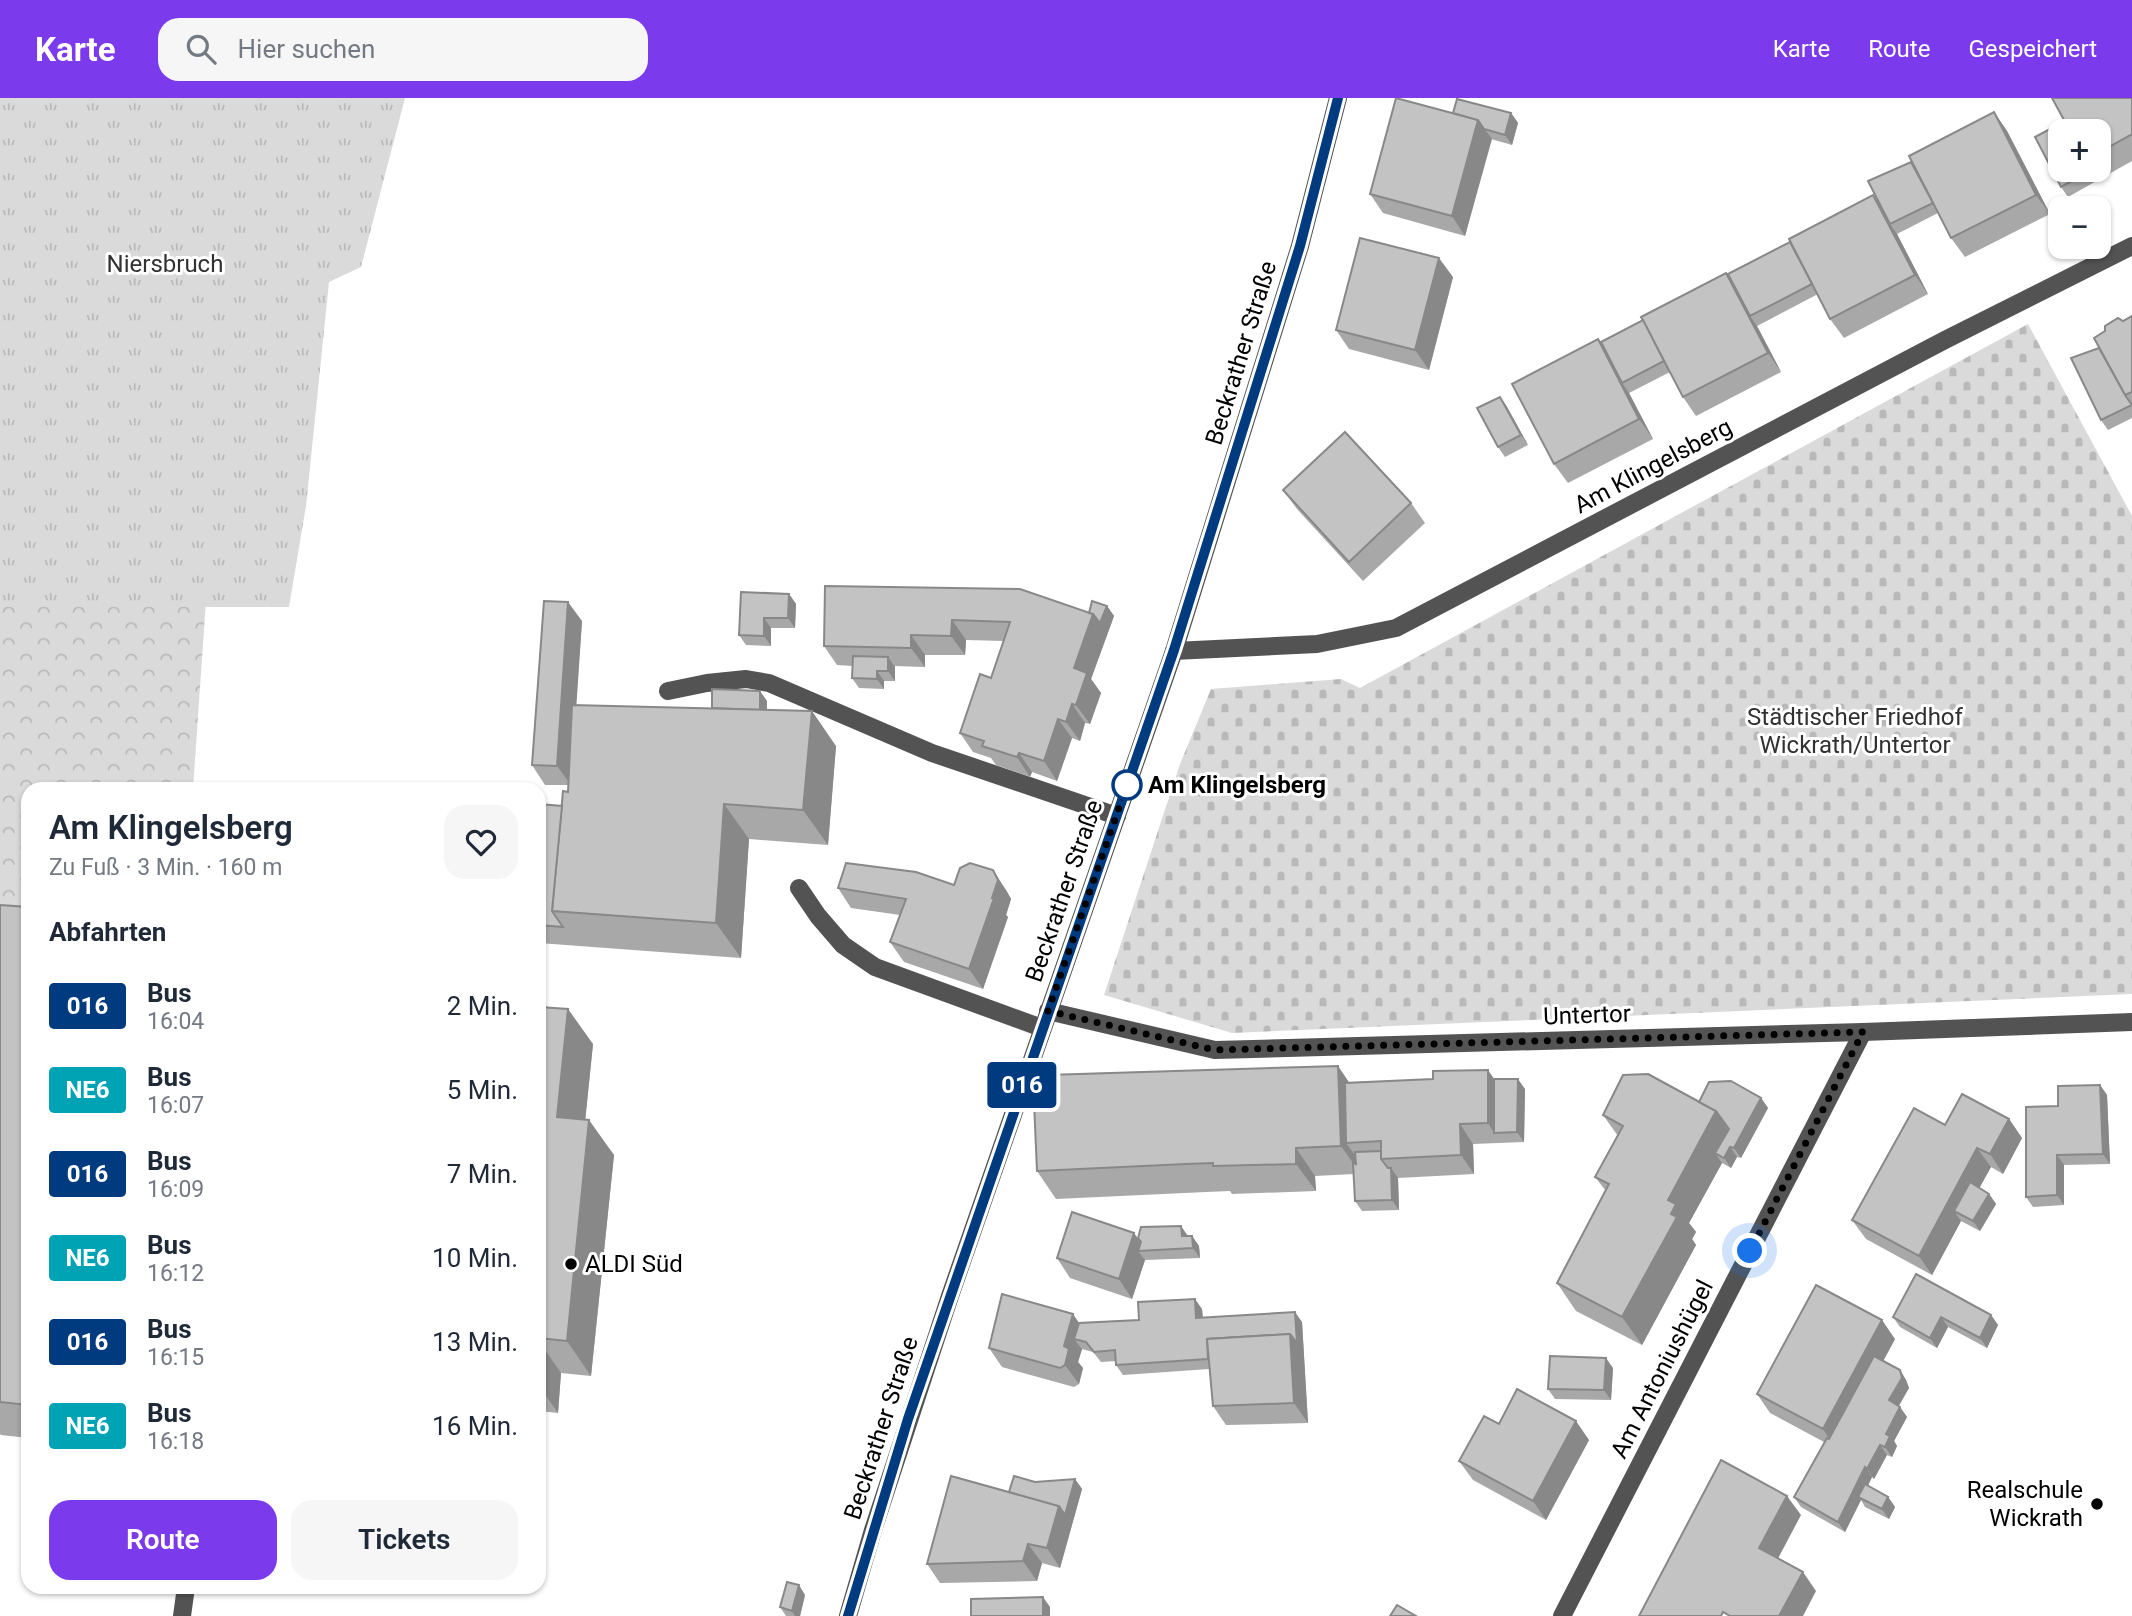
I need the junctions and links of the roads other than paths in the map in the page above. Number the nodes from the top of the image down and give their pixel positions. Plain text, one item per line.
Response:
1 (1338, 98) edge
2 (2132, 246) edge
3 (1174, 650) junction
4 (668, 691) dead end
5 (1117, 816) junction
6 (799, 888) dead end
7 (1045, 1020) junction
8 (2132, 1022) edge
9 (1863, 1032) junction
10 (185, 1594) edge
11 (182, 1616) edge
12 (848, 1616) edge
13 (1562, 1616) edge

1 - 3 street, Beckrather Straße
2 - 3 street, Am Klingelsberg
3 - 5 street, Beckrather Straße
4 - 5 street
5 - 7 street, Beckrather Straße
6 - 7 street, Untertor
7 - 9 street, Untertor
7 - 12 street, Beckrather Straße
8 - 9 street, Untertor
9 - 13 street, Am Antoniushügel
10 - 11 street

